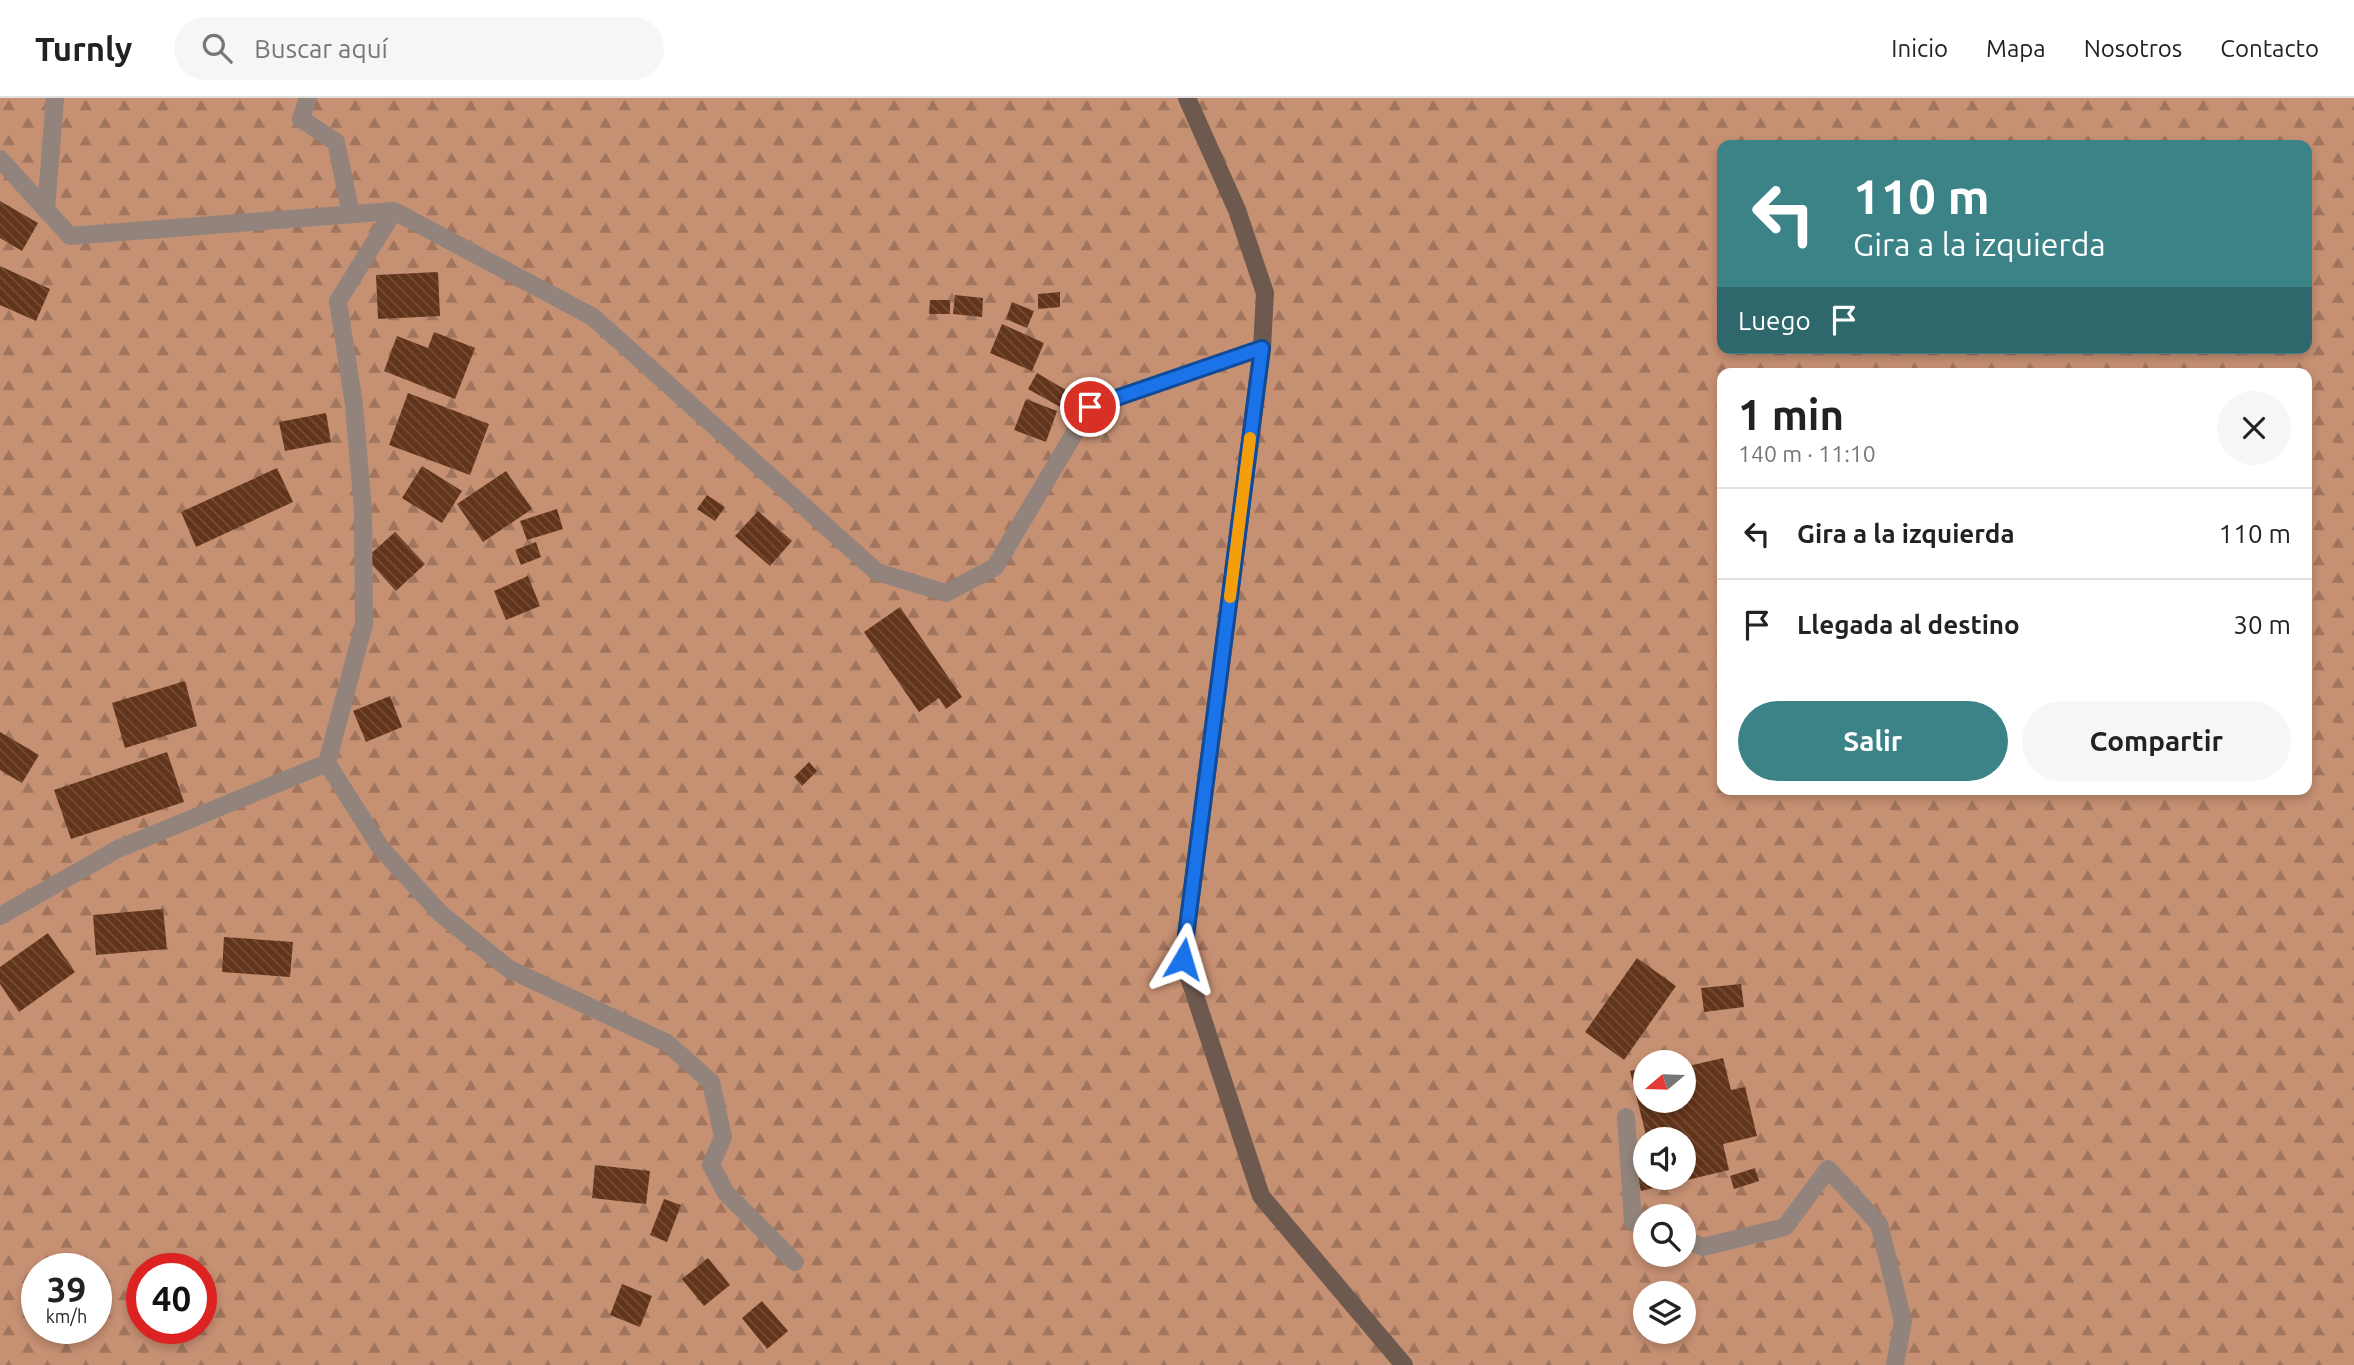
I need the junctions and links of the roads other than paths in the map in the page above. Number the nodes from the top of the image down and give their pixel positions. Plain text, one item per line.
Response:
1 (55, 98) edge
2 (308, 98) edge
3 (1187, 98) edge
4 (0, 159) edge
5 (46, 209) junction
6 (394, 211) junction
7 (351, 214) junction
8 (1262, 348) junction
9 (327, 763) junction
10 (0, 916) edge
11 (1626, 1117) dead end
12 (1633, 1222) edge
13 (1696, 1244) edge
14 (794, 1262) dead end
15 (1404, 1365) edge
16 (1895, 1365) edge

1 - 5 street
2 - 7 street
3 - 8 street
4 - 5 street
5 - 7 street
6 - 7 street
6 - 8 street
6 - 9 street
8 - 15 street
9 - 10 street
9 - 14 street
11 - 12 street
13 - 16 street

